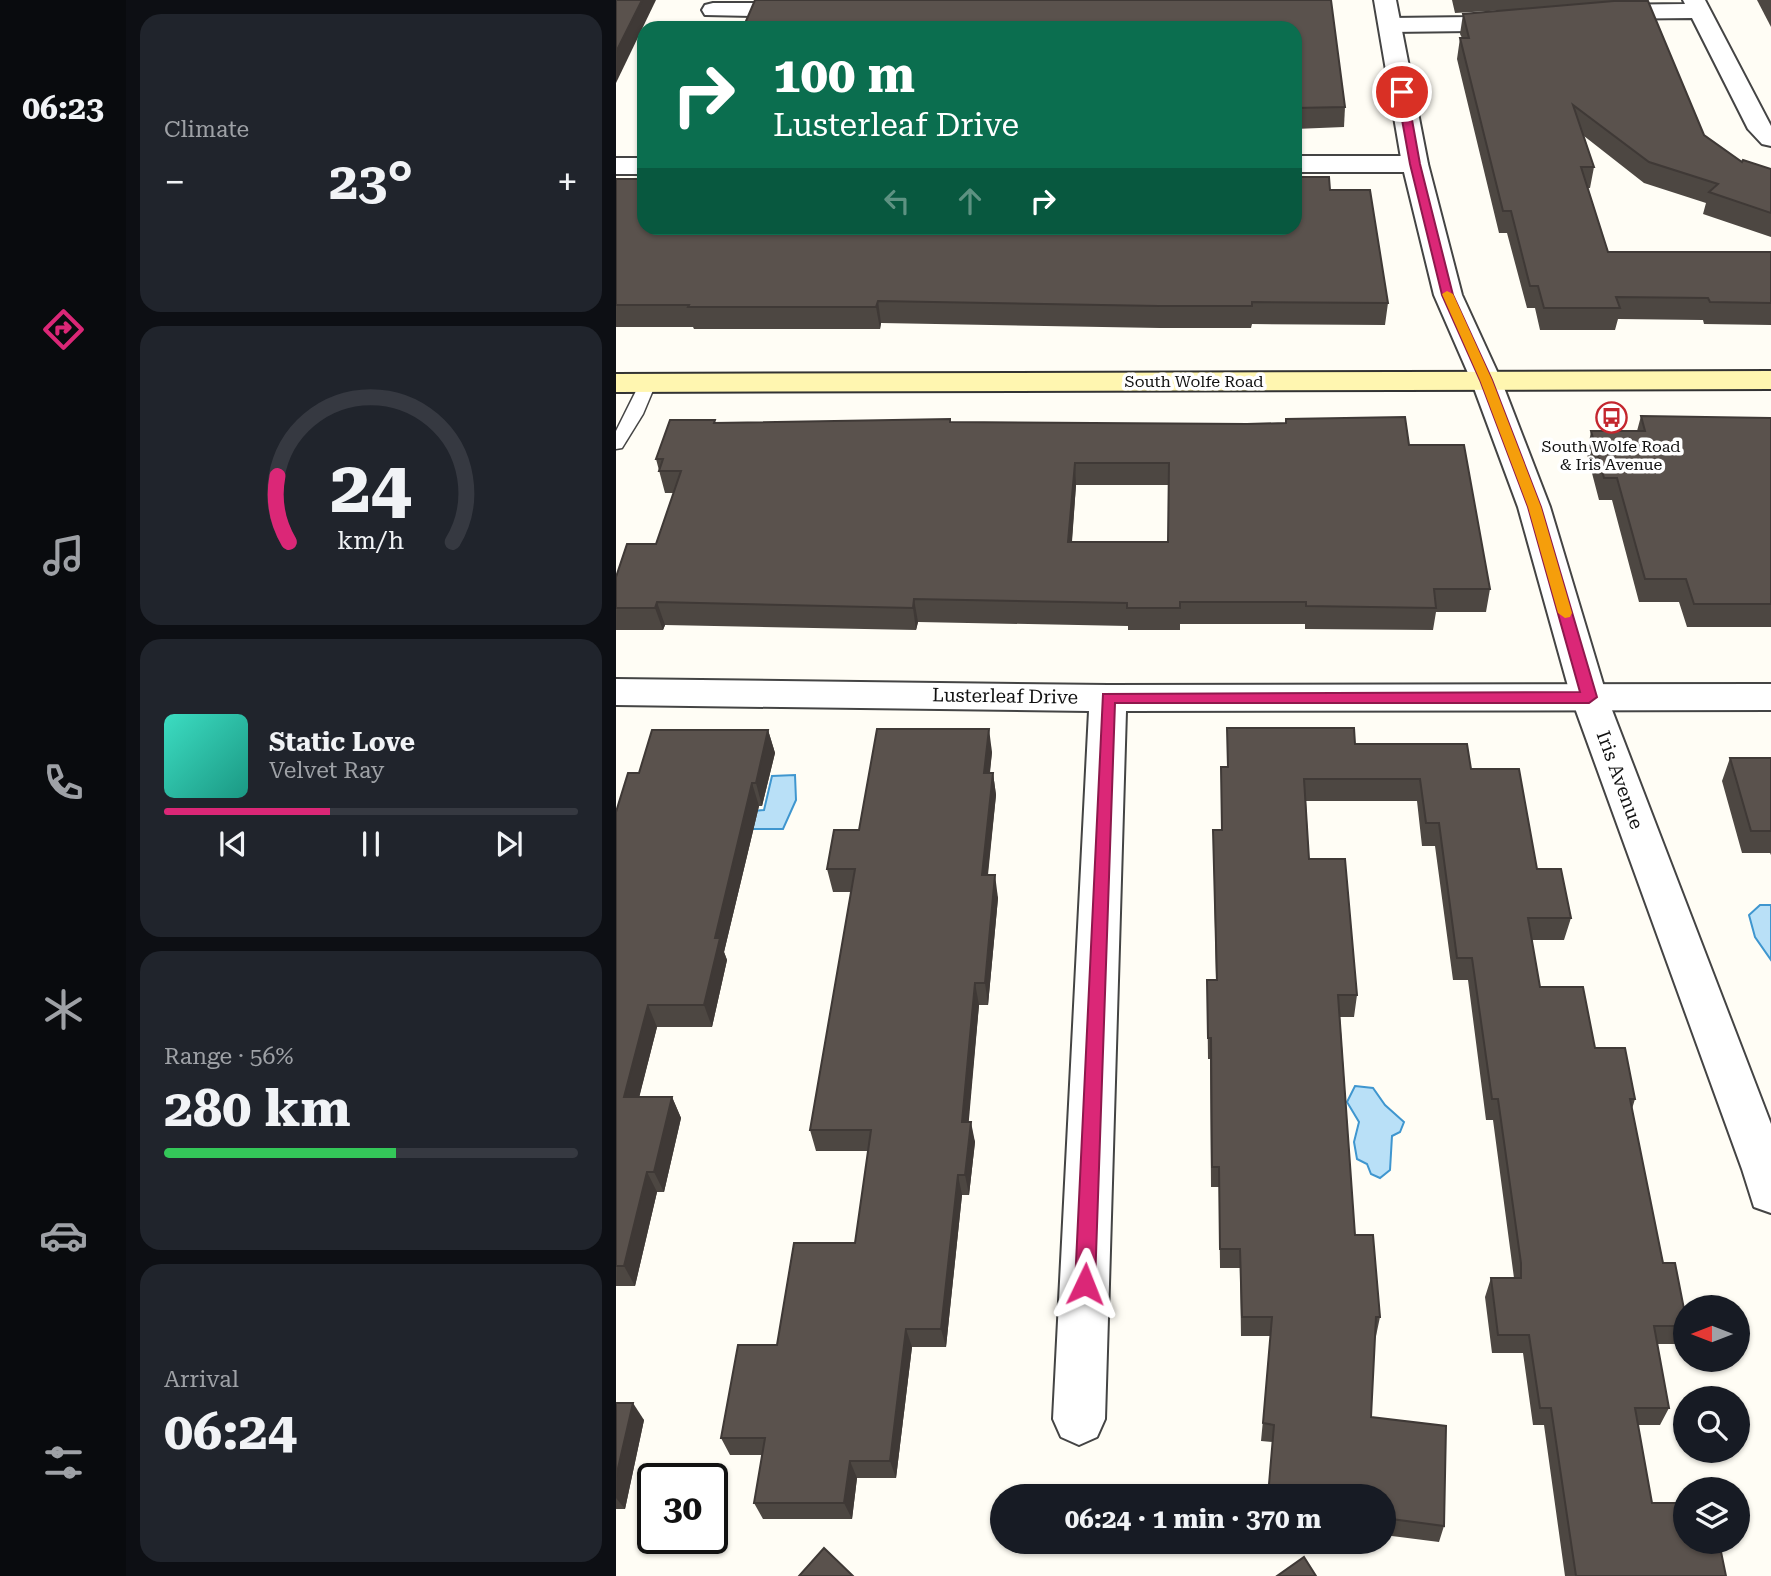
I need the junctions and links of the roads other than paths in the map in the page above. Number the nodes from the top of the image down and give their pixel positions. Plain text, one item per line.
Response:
1 (1385, 0) edge
2 (1697, 5) edge
3 (823, 10) edge
4 (712, 13) edge
5 (1582, 14) edge
6 (1541, 18) edge
7 (1391, 25) junction
8 (1771, 139) edge
9 (1302, 164) edge
10 (1415, 164) junction
11 (637, 165) edge
12 (616, 166) edge
13 (1486, 380) junction
14 (1771, 380) edge
15 (616, 383) edge
16 (648, 383) junction
17 (616, 444) edge
18 (616, 692) edge
19 (1589, 697) junction
20 (1771, 697) edge
21 (1108, 698) junction
22 (1769, 1177) edge
23 (1079, 1419) dead end

1 - 7 street, Iris Avenue
2 - 5 street
2 - 8 street
3 - 4 street
6 - 7 street
7 - 10 street, Iris Avenue
9 - 10 street
10 - 13 street, Iris Avenue
11 - 12 street
13 - 14 main road, South Wolfe Road
13 - 16 main road, South Wolfe Road
13 - 19 street, Iris Avenue
15 - 16 main road, South Wolfe Road
16 - 17 lane
18 - 21 street, Lusterleaf Drive
19 - 20 street, Lusterleaf Drive
19 - 21 street, Lusterleaf Drive
19 - 22 street, Iris Avenue
21 - 23 street

